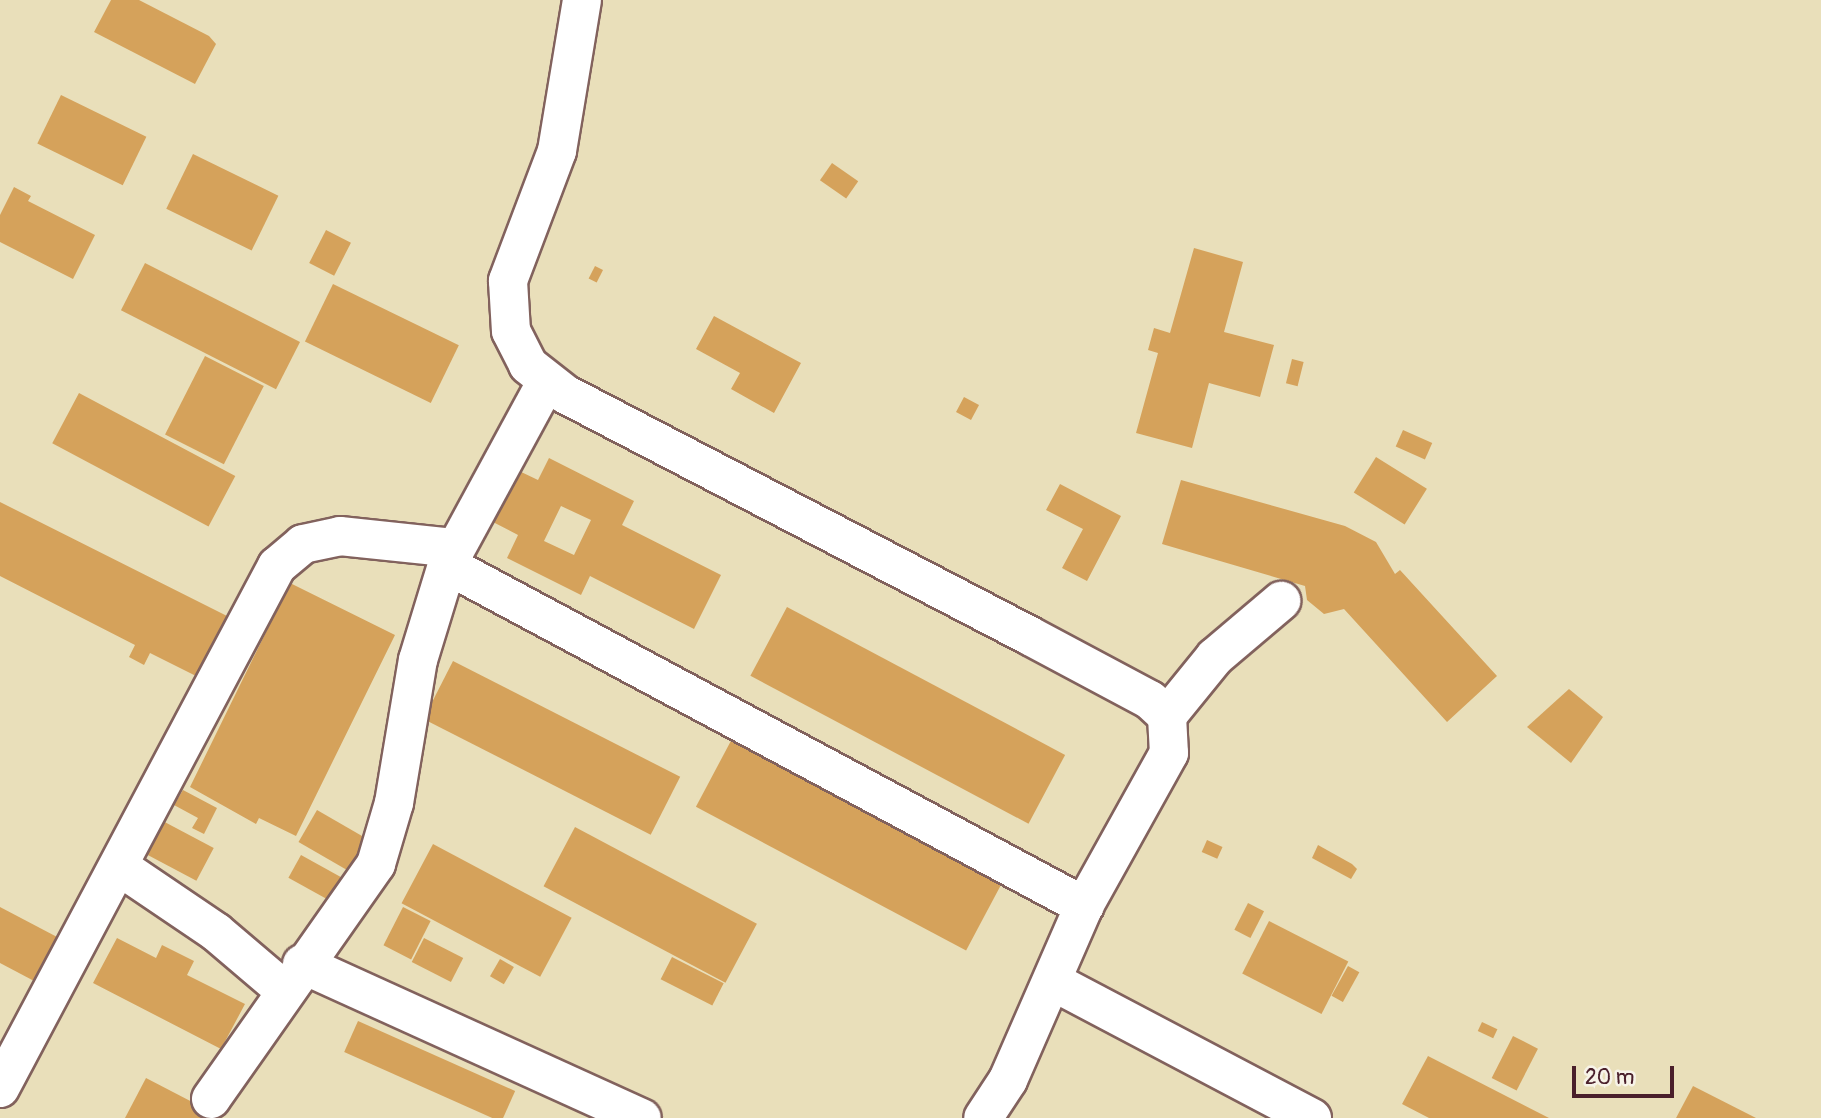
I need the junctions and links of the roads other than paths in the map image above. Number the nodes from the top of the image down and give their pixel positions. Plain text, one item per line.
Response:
1 (582, 0) edge
2 (546, 383) junction
3 (451, 557) junction
4 (1281, 601) dead end
5 (1167, 716) junction
6 (120, 867) junction
7 (1084, 906) junction
8 (293, 977) junction
9 (1052, 981) junction
10 (0, 1088) edge
11 (211, 1099) dead end
12 (642, 1118) edge
13 (983, 1118) edge
14 (1312, 1118) edge

1 - 2 lane
2 - 3 lane
2 - 5 lane
3 - 6 lane
3 - 7 lane
3 - 8 lane
4 - 5 lane
5 - 7 lane
6 - 8 lane
6 - 10 lane
7 - 9 lane
8 - 11 lane
8 - 12 lane
9 - 13 lane
9 - 14 lane

